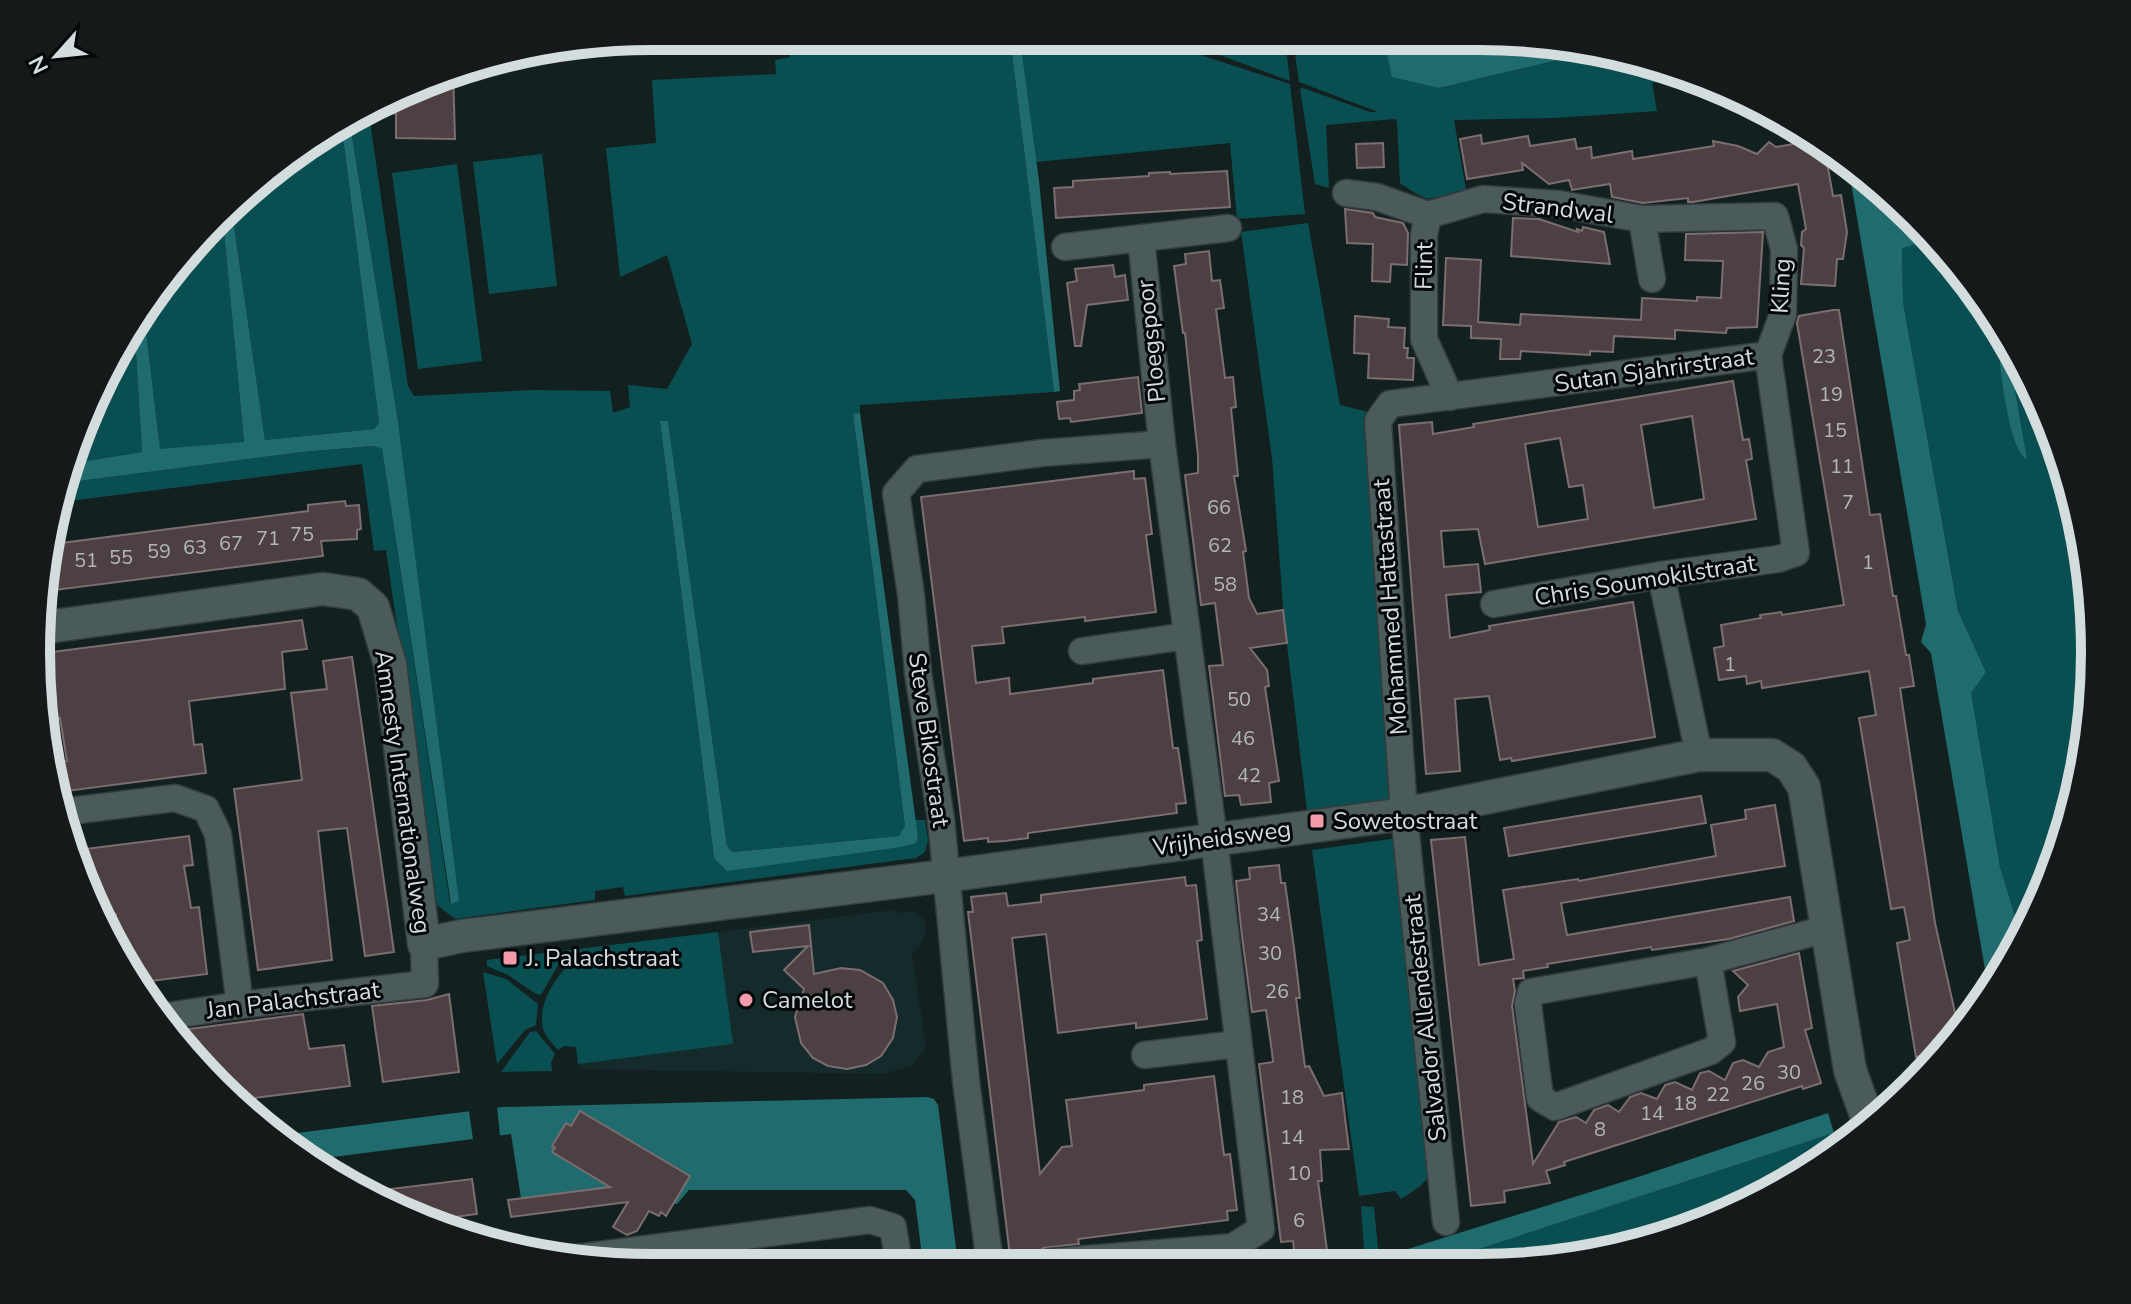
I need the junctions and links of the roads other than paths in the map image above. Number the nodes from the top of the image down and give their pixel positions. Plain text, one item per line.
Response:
1 (1346, 193) dead end
2 (1428, 215) junction
3 (1775, 216) joint
4 (1642, 219) junction
5 (1228, 228) dead end
6 (1141, 238) junction
7 (1065, 247) dead end
8 (1652, 279) dead end
9 (1768, 355) junction
10 (1450, 397) junction
11 (1390, 404) joint
12 (1162, 444) junction
13 (1796, 553) joint
14 (1661, 575) junction
15 (1494, 604) dead end
16 (51, 627) edge
17 (1187, 636) junction
18 (1082, 651) dead end
19 (1699, 755) junction
20 (72, 811) edge
21 (1404, 814) junction
22 (1214, 839) junction
23 (945, 876) junction
24 (1826, 929) junction
25 (424, 944) junction
26 (1708, 961) junction
27 (425, 984) joint
28 (240, 1005) junction
29 (172, 1015) edge
30 (1237, 1044) junction
31 (1145, 1055) dead end
32 (1866, 1113) edge
33 (1446, 1222) dead end
34 (615, 1253) edge
35 (897, 1254) edge
36 (989, 1254) edge
37 (1148, 1254) edge

1 - 2 street, Flint
2 - 4 street, Strandwal
2 - 10 street, Flint
3 - 4 street, Strandwal
3 - 9 street, Kling
4 - 8 street, Strandwal
5 - 6 street
6 - 7 street
6 - 12 street, Ploegspoor
9 - 10 street, Sutan Sjahrirstraat
9 - 13 street, Sutan Sjahrirstraat
10 - 11 street, Sutan Sjahrirstraat
11 - 21 street, Mohammed Hattastraat
12 - 17 street
12 - 23 street, Steve Bikostraat
13 - 14 street, Chris Soumokilstraat
14 - 15 street, Chris Soumokilstraat
14 - 19 street
16 - 25 street, Amnesty Internationalweg
17 - 18 street
17 - 22 street
19 - 21 street, Vrijheidsweg
19 - 24 street, Vrijheidsweg
20 - 28 street
21 - 22 street, Vrijheidsweg
21 - 33 street, Salvador Allendestraat
22 - 23 street, Vrijheidsweg
22 - 30 street
23 - 25 street, Vrijheidsweg
23 - 36 street, Steve Bikostraat
24 - 26 street
24 - 32 street, Vrijheidsweg
25 - 27 street, Amnesty Internationalweg
26 - 26 street
27 - 28 street, Jan Palachstraat
28 - 29 street, Jan Palachstraat
30 - 31 street
30 - 37 street
34 - 35 street

